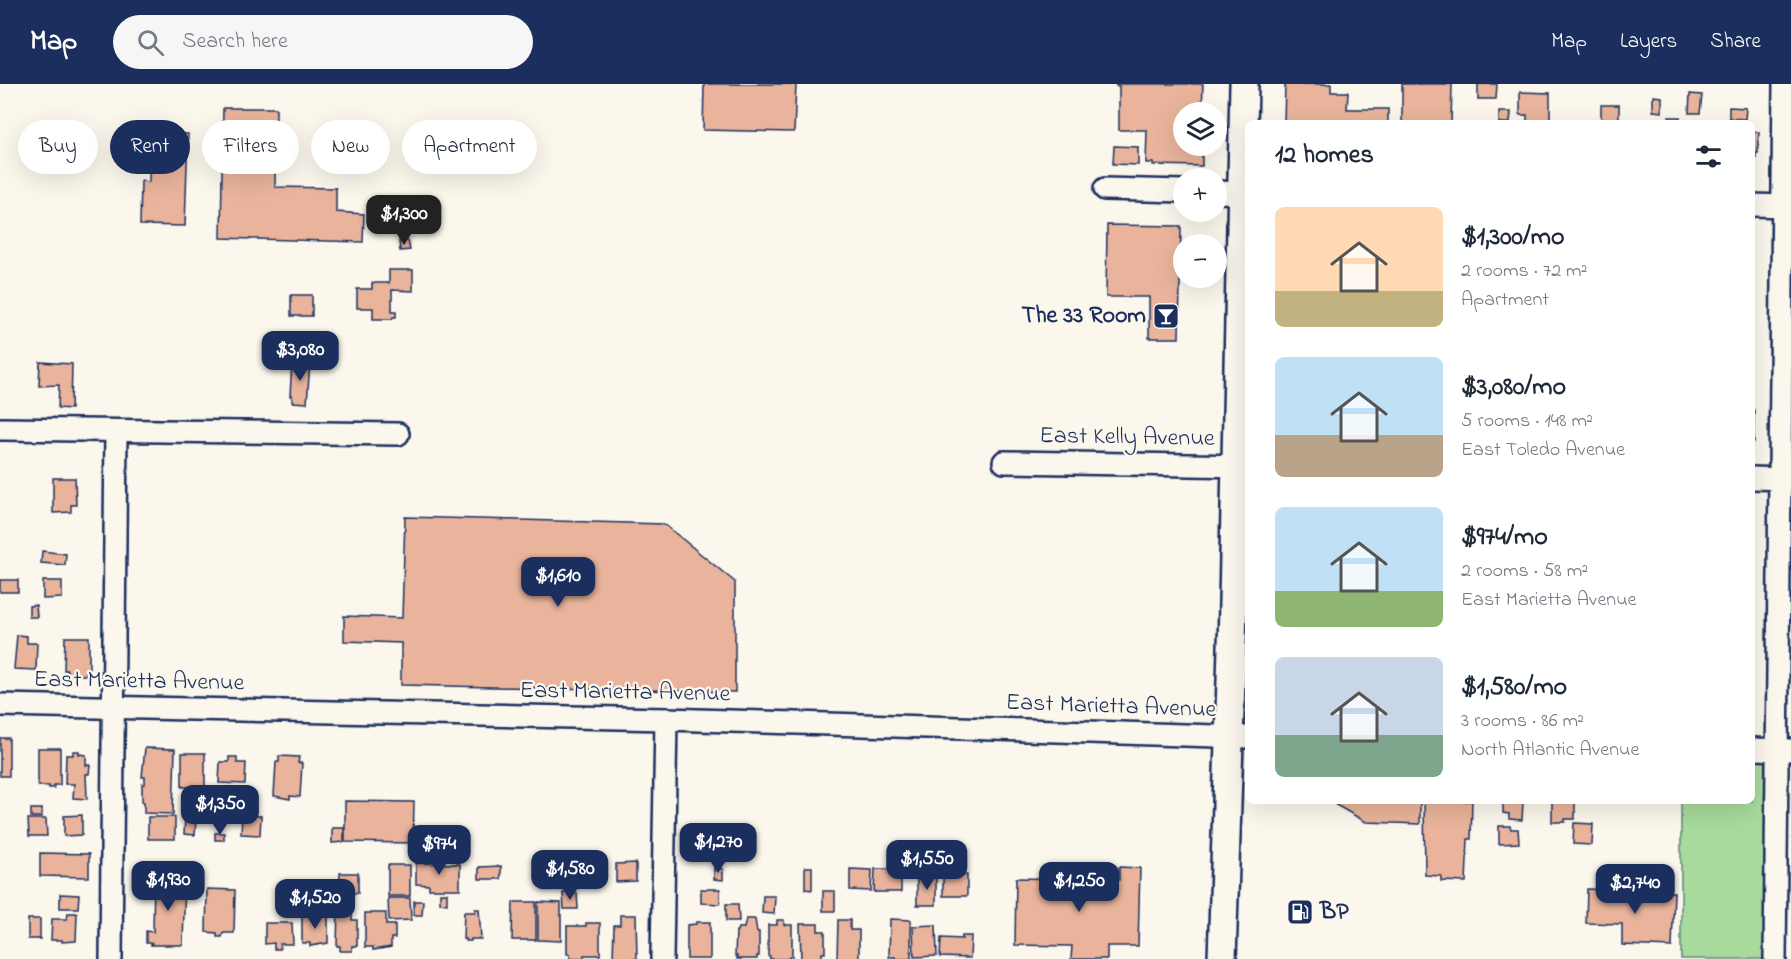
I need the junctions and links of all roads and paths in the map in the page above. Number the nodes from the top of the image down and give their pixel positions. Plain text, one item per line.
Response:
1 (1244, 84) edge
2 (1784, 84) edge
3 (1105, 189) dead end
4 (1173, 191) edge
5 (1235, 193) edge
6 (1755, 205) edge
7 (1788, 206) edge
8 (0, 429) edge
9 (116, 431) junction
10 (398, 434) dead end
11 (1004, 462) dead end
12 (1242, 466) edge
13 (1755, 478) edge
14 (1785, 479) edge
15 (0, 705) edge
16 (114, 707) junction
17 (666, 719) junction
18 (1239, 736) edge
19 (1755, 749) edge
20 (1784, 750) edge
21 (111, 959) edge
22 (662, 959) edge
23 (1222, 959) edge
24 (1775, 959) edge

1 - 5 main road
2 - 7 street
3 - 4 street
5 - 12 main road
6 - 7 street
7 - 14 street
8 - 9 street
9 - 10 street
9 - 16 street
11 - 12 street, East Kelly Avenue
12 - 18 main road
13 - 14 street
14 - 20 street
15 - 16 street, East Marietta Avenue
16 - 17 street, East Marietta Avenue
16 - 21 street
17 - 18 street, East Marietta Avenue
17 - 22 street
18 - 23 main road
19 - 20 street
20 - 24 street

